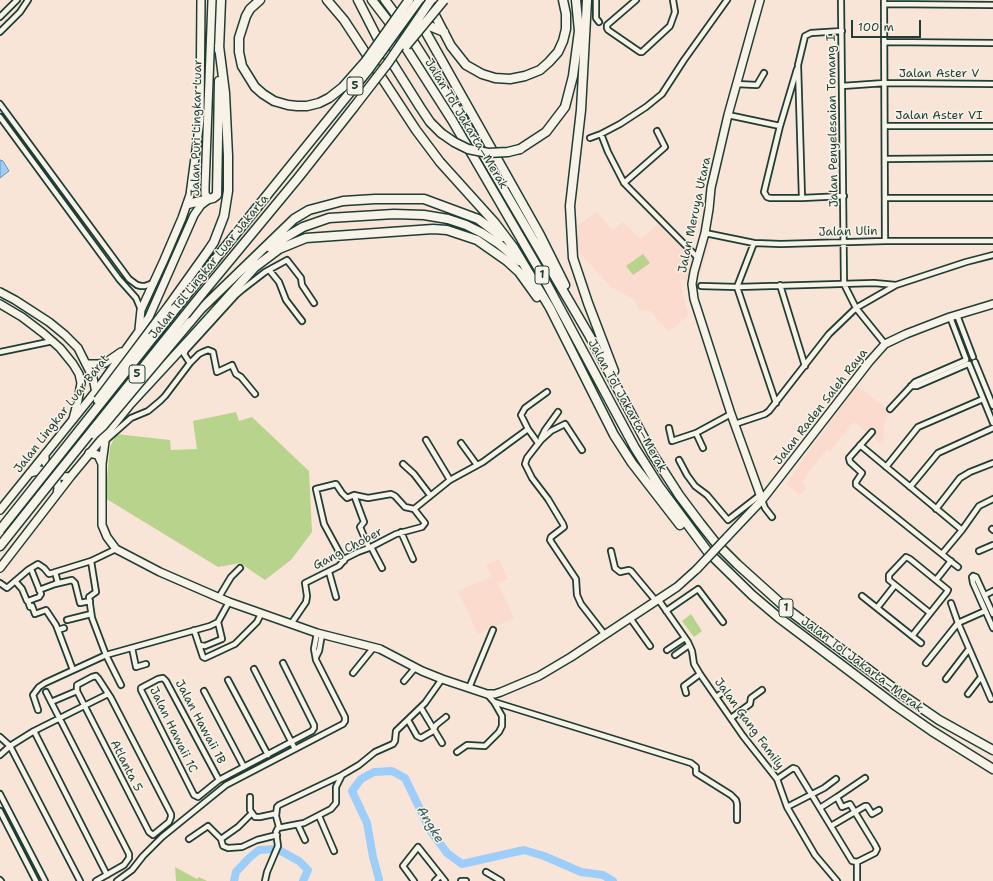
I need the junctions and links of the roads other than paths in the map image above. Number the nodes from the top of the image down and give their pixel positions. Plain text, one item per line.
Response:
1 (17, 0) edge
2 (28, 0) edge
3 (201, 0) edge
4 (212, 0) edge
5 (221, 0) edge
6 (260, 0) edge
7 (327, 0) edge
8 (358, 0) edge
9 (372, 0) edge
10 (385, 0) edge
11 (408, 0) edge
12 (419, 0) edge
13 (426, 0) edge
14 (432, 0) edge
15 (444, 0) edge
16 (563, 0) edge
17 (576, 0) edge
18 (587, 0) edge
19 (596, 0) edge
20 (636, 0) edge
21 (673, 0) edge
22 (727, 0) edge
23 (760, 0) edge
24 (841, 0) edge
25 (884, 2) edge
26 (993, 5) edge
27 (0, 17) edge
28 (420, 22) junction
29 (599, 22) dead end
30 (0, 26) edge
31 (6, 27) junction
32 (842, 31) junction
33 (0, 32) edge
34 (444, 32) junction
35 (884, 42) junction
36 (993, 43) edge
37 (220, 46) junction
38 (388, 63) junction
39 (798, 65) junction
40 (764, 73) dead end
41 (885, 83) junction
42 (736, 84) junction
43 (993, 84) edge
44 (842, 86) junction
45 (0, 104) edge
46 (728, 115) junction
47 (0, 117) edge
48 (780, 126) junction
49 (885, 126) junction
50 (993, 126) edge
51 (657, 131) dead end
52 (601, 134) junction
53 (590, 138) dead end
54 (885, 158) junction
55 (993, 158) edge
56 (52, 174) junction
57 (45, 179) junction
58 (192, 180) junction
59 (205, 183) junction
60 (624, 183) junction
61 (844, 196) junction
62 (802, 198) junction
63 (885, 198) junction
64 (993, 198) edge
65 (208, 199) junction
66 (188, 204) junction
67 (705, 234) junction
68 (886, 241) junction
69 (993, 241) edge
70 (844, 242) junction
71 (754, 243) junction
72 (514, 248) junction
73 (263, 249) junction
74 (993, 255) edge
75 (698, 258) junction
76 (270, 270) junction
77 (529, 272) junction
78 (155, 282) junction
79 (844, 284) junction
80 (780, 285) junction
81 (896, 285) junction
82 (701, 286) dead end
83 (737, 287) junction
84 (0, 292) edge
85 (314, 303) dead end
86 (0, 304) edge
87 (993, 304) edge
88 (856, 308) junction
89 (141, 310) junction
90 (954, 316) junction
91 (302, 321) dead end
92 (57, 328) junction
93 (139, 330) junction
94 (562, 332) junction
95 (589, 335) junction
96 (53, 341) junction
97 (885, 344) junction
98 (127, 347) junction
99 (0, 352) edge
100 (973, 356) junction
101 (967, 362) junction
102 (974, 362) junction
103 (190, 363) junction
104 (87, 364) junction
105 (805, 366) junction
106 (96, 391) junction
107 (547, 392) dead end
108 (255, 394) dead end
109 (623, 398) junction
110 (983, 399) junction
111 (88, 402) junction
112 (99, 403) junction
113 (776, 403) junction
114 (993, 406) edge
115 (890, 409) dead end
116 (558, 412) dead end
117 (731, 414) junction
118 (73, 419) junction
119 (993, 422) edge
120 (735, 424) junction
121 (669, 428) dead end
122 (993, 428) edge
123 (528, 429) junction
124 (872, 432) dead end
125 (696, 433) junction
126 (105, 438) junction
127 (426, 440) dead end
128 (540, 441) junction
129 (461, 443) dead end
130 (860, 445) junction
131 (703, 448) dead end
132 (582, 450) dead end
133 (46, 452) junction
134 (69, 452) junction
135 (89, 453) junction
136 (679, 460) dead end
137 (993, 463) edge
138 (102, 464) junction
139 (403, 464) dead end
140 (477, 465) junction
141 (886, 467) junction
142 (73, 473) junction
143 (29, 474) junction
144 (450, 480) junction
145 (66, 482) junction
146 (910, 487) junction
147 (57, 494) junction
148 (354, 495) junction
149 (430, 495) junction
150 (761, 498) junction
151 (993, 499) edge
152 (414, 508) junction
153 (936, 509) junction
154 (0, 510) edge
155 (772, 518) dead end
156 (0, 530) edge
157 (962, 530) junction
158 (400, 532) junction
159 (993, 545) edge
160 (0, 546) edge
161 (370, 548) junction
162 (116, 549) junction
163 (610, 551) dead end
164 (979, 551) dead end
165 (708, 552) junction
166 (942, 554) junction
167 (413, 559) dead end
168 (91, 561) junction
169 (344, 561) junction
170 (951, 561) junction
171 (958, 567) dead end
172 (0, 568) edge
173 (240, 568) dead end
174 (382, 568) dead end
175 (31, 569) junction
176 (55, 572) junction
177 (329, 572) junction
178 (936, 580) junction
179 (15, 581) junction
180 (0, 583) edge
181 (58, 583) junction
182 (895, 585) junction
183 (40, 590) junction
184 (993, 591) edge
185 (985, 595) junction
186 (862, 596) dead end
187 (219, 597) junction
188 (336, 597) dead end
189 (657, 600) junction
190 (28, 601) junction
191 (90, 601) junction
192 (229, 602) junction
193 (950, 603) dead end
194 (877, 608) junction
195 (986, 610) junction
196 (666, 611) junction
197 (930, 613) junction
198 (91, 614) junction
199 (261, 614) junction
200 (993, 614) edge
201 (630, 618) junction
202 (67, 620) dead end
203 (218, 622) junction
204 (723, 622) dead end
205 (958, 623) junction
206 (291, 624) junction
207 (64, 628) dead end
208 (993, 628) edge
209 (58, 630) junction
210 (194, 630) junction
211 (493, 630) dead end
212 (320, 633) junction
213 (605, 635) junction
214 (912, 636) junction
215 (685, 638) junction
216 (921, 643) dead end
217 (199, 645) junction
218 (689, 645) junction
219 (650, 646) dead end
220 (374, 647) junction
221 (132, 648) junction
222 (969, 649) junction
223 (667, 650) dead end
224 (106, 655) junction
225 (675, 655) dead end
226 (926, 663) dead end
227 (146, 664) dead end
228 (283, 664) dead end
229 (415, 668) junction
230 (254, 669) dead end
231 (73, 670) junction
232 (353, 673) dead end
233 (700, 674) junction
234 (981, 676) junction
235 (158, 679) joint
236 (442, 679) junction
237 (946, 679) dead end
238 (228, 680) dead end
239 (404, 681) dead end
240 (121, 685) dead end
241 (470, 688) junction
242 (762, 690) dead end
243 (77, 691) junction
244 (204, 691) dead end
245 (46, 692) dead end
246 (686, 693) dead end
247 (722, 693) dead end
248 (108, 694) junction
249 (487, 694) junction
250 (968, 694) dead end
251 (716, 697) junction
252 (992, 699) dead end
253 (51, 702) junction
254 (494, 702) junction
255 (84, 706) junction
256 (421, 708) junction
257 (38, 710) dead end
258 (446, 717) dead end
259 (59, 718) junction
260 (731, 718) junction
261 (408, 720) junction
262 (434, 729) junction
263 (34, 731) junction
264 (0, 738) edge
265 (442, 743) dead end
266 (10, 746) junction
267 (294, 746) junction
268 (993, 750) edge
269 (457, 752) dead end
270 (268, 754) junction
271 (0, 755) edge
272 (244, 767) junction
273 (993, 769) edge
274 (342, 775) junction
275 (865, 778) dead end
276 (777, 779) junction
277 (836, 779) dead end
278 (219, 780) junction
279 (0, 794) edge
280 (812, 794) junction
281 (250, 797) dead end
282 (837, 798) junction
283 (787, 807) junction
284 (820, 808) junction
285 (879, 810) dead end
286 (0, 811) edge
287 (855, 812) junction
288 (251, 814) junction
289 (276, 816) junction
290 (319, 816) junction
291 (737, 820) dead end
292 (298, 825) junction
293 (831, 826) junction
294 (280, 827) junction
295 (277, 835) junction
296 (189, 839) dead end
297 (221, 839) junction
298 (305, 840) dead end
299 (334, 851) dead end
300 (857, 862) junction
301 (486, 872) dead end
302 (107, 874) junction
303 (440, 876) junction
304 (36, 881) edge
305 (45, 881) edge
306 (80, 881) edge
307 (96, 881) edge
308 (117, 881) edge
309 (265, 881) edge
310 (414, 881) edge
311 (435, 881) edge
312 (445, 881) edge
313 (461, 881) edge
314 (466, 881) edge
315 (501, 881) edge
316 (837, 881) edge
317 (857, 881) edge

1 - 27 street
2 - 31 street
3 - 58 main road, Jalan Puri Lingkar Luar
4 - 59 main road, Jalan Puri Lingkar Luar
5 - 37 highway
6 - 11 highway, bridge
7 - 72 highway
8 - 17 highway, bridge
9 - 165 highway, Jalan Tol Jakarta–Merak / 1
10 - 95 highway, Jalan Tol Jakarta–Merak / 1
11 - 28 highway
12 - 134 highway, Jalan Tol Lingkar Luar Jakarta / 5, bridge
13 - 34 highway
14 - 38 highway, Jalan Tol Lingkar Luar Jakarta / 5, bridge
15 - 38 highway, bridge
16 - 34 highway
18 - 109 highway
19 - 29 street
20 - 21 street
22 - 52 street
23 - 42 main road, Jalan Meruya Utara
24 - 32 street, Jalan Penyelesaian Tomang I
25 - 26 street
25 - 35 street
28 - 34 highway
28 - 95 highway
30 - 31 street
31 - 33 street
32 - 39 street
32 - 44 street, Jalan Penyelesaian Tomang I
35 - 36 street
35 - 41 street
37 - 65 highway
37 - 134 highway, bridge
38 - 134 highway, Jalan Tol Lingkar Luar Jakarta / 5, bridge
39 - 48 street
39 - 62 street
40 - 42 street
41 - 43 street, Jalan Aster V
41 - 44 street, Jalan Aster V
41 - 49 street
42 - 46 main road, Jalan Meruya Utara
44 - 61 street, Jalan Penyelesaian Tomang I
45 - 56 street
46 - 48 street
46 - 67 main road, Jalan Meruya Utara
47 - 57 street
48 - 62 street
49 - 50 street, Jalan Aster VI
49 - 54 street
51 - 60 street
52 - 53 street
52 - 60 street
54 - 55 street
54 - 63 street
56 - 57 street
56 - 78 street
57 - 89 street
58 - 59 main road
58 - 66 main road, Jalan Puri Lingkar Luar
59 - 65 main road, Jalan Puri Lingkar Luar
60 - 75 street
61 - 62 street
61 - 70 street, Jalan Penyelesaian Tomang I
63 - 64 street
63 - 68 street
65 - 66 highway
65 - 93 main road, Jalan Puri Lingkar Luar
66 - 78 main road, Jalan Puri Lingkar Luar
67 - 71 street, Jalan Ulin
67 - 75 main road, Jalan Meruya Utara
68 - 69 street, Jalan Ulin
68 - 70 street, Jalan Ulin
70 - 71 street, Jalan Ulin
70 - 79 street, Jalan Penyelesaian Tomang I
71 - 83 street
72 - 73 highway
72 - 77 highway
73 - 77 highway
73 - 134 highway, bridge
74 - 81 street
75 - 117 main road, Jalan Meruya Utara
76 - 85 street
76 - 91 street
76 - 103 street
77 - 94 highway
78 - 89 main road, Jalan Puri Lingkar Luar
79 - 80 street
79 - 81 street
79 - 88 street
80 - 83 street
80 - 105 street
81 - 88 street
82 - 83 street
83 - 113 street
84 - 92 main road
86 - 96 main road
87 - 90 main road, Jalan Raden Saleh Raya
88 - 97 street
88 - 105 street
89 - 93 main road, Jalan Puri Lingkar Luar
90 - 97 main road, Jalan Raden Saleh Raya
90 - 100 street
90 - 101 street
92 - 96 main road
92 - 104 main road
93 - 98 main road, Jalan Lingkar Luar Barat
94 - 126 highway
94 - 165 highway
95 - 109 highway, Jalan Tol Jakarta–Merak / 1
96 - 99 street
96 - 118 main road
97 - 150 main road, Jalan Raden Saleh Raya
98 - 104 main road
98 - 106 main road, Jalan Lingkar Luar Barat
100 - 101 street
100 - 102 street
101 - 102 street
101 - 110 street
101 - 115 street
102 - 114 street
103 - 108 street
103 - 126 street
104 - 106 main road
105 - 113 street
106 - 111 main road, Jalan Lingkar Luar Barat
106 - 112 main road
107 - 123 street
109 - 268 highway, Jalan Tol Jakarta–Merak / 1
110 - 119 street
110 - 141 street
111 - 112 main road
111 - 118 main road, Jalan Lingkar Luar Barat
112 - 126 main road
113 - 120 street
116 - 128 street
117 - 120 main road, Jalan Meruya Utara
117 - 125 street
118 - 133 main road, Jalan Lingkar Luar Barat
120 - 150 main road, Jalan Meruya Utara
121 - 125 street
122 - 146 street
123 - 128 street
123 - 140 street
124 - 130 street
125 - 131 street
126 - 135 main road
126 - 138 main road
127 - 144 street
128 - 132 street
128 - 213 street
129 - 140 street
130 - 141 street
130 - 166 street
133 - 142 main road
133 - 143 main road, Jalan Lingkar Luar Barat
133 - 145 main road
134 - 156 highway, Jalan Tol Lingkar Luar Jakarta / 5, bridge
134 - 160 highway, Jalan Tol Lingkar Luar Jakarta / 5, bridge
135 - 138 main road
135 - 142 main road
136 - 150 street
137 - 153 street
138 - 162 main road
139 - 149 street
140 - 144 street
141 - 146 street
142 - 145 main road
143 - 147 main road
143 - 154 main road, Jalan Lingkar Luar Barat
144 - 149 street
145 - 147 main road
146 - 153 street
147 - 172 main road
148 - 152 street
148 - 161 street
148 - 169 street
149 - 152 street
150 - 155 street
150 - 189 main road, Jalan Raden Saleh Raya, bridge
151 - 157 street
152 - 158 street, Gang Chober
153 - 157 street
157 - 166 street
158 - 161 street, Gang Chober
158 - 167 street
159 - 164 street
161 - 169 street, Gang Chober
161 - 174 street
162 - 168 street
162 - 187 main road
163 - 189 street, Jalan Gang Family
165 - 273 highway, Jalan Tol Jakarta–Merak / 1
166 - 170 street
168 - 176 street
168 - 191 street
169 - 177 street, Gang Chober
170 - 171 street
170 - 178 street
173 - 187 street
175 - 176 street
175 - 179 street
175 - 183 street
176 - 181 street
177 - 188 street
177 - 206 street, Gang Chober
178 - 182 street
178 - 197 street
179 - 180 street
179 - 190 street
181 - 183 street
181 - 191 street
182 - 194 street
182 - 197 street
183 - 190 street
184 - 185 street
185 - 195 street
185 - 200 street
186 - 194 street
187 - 192 main road
189 - 196 street, Jalan Gang Family
189 - 201 main road, Jalan Raden Saleh Raya
190 - 209 street
191 - 198 street
192 - 199 main road
192 - 203 street
193 - 205 street
194 - 214 street
195 - 205 street
195 - 208 street
196 - 204 street
196 - 215 street, Jalan Gang Family
197 - 214 street
198 - 202 street
198 - 224 street
199 - 206 main road
199 - 217 street
201 - 213 main road, Jalan Raden Saleh Raya
201 - 219 street
203 - 210 street
203 - 217 street
205 - 222 street
205 - 226 street
206 - 212 main road
207 - 209 street
209 - 231 street
210 - 217 street
210 - 221 street
211 - 241 street
212 - 220 main road
212 - 267 street
213 - 249 main road, Jalan Raden Saleh Raya
214 - 216 street
215 - 218 street, Jalan Gang Family
215 - 223 street
218 - 225 street
218 - 233 street, Jalan Gang Family
220 - 229 main road
220 - 232 street
221 - 224 street
221 - 227 street
222 - 234 street
222 - 237 street
224 - 231 street
224 - 240 street
228 - 267 street
229 - 236 main road
229 - 239 street
230 - 267 street
231 - 257 street
233 - 246 street
233 - 251 street, Jalan Gang Family
234 - 250 street
234 - 252 street
235 - 278 street, Jalan Hawaii 1B
235 - 278 street, Jalan Hawaii 1C
236 - 241 main road
236 - 256 street
238 - 270 street
241 - 249 main road
242 - 260 street
243 - 248 street
243 - 253 street
243 - 255 street, Atlanta 5
244 - 272 street
245 - 253 street
247 - 251 street
248 - 255 street
248 - 255 street, Atlanta 5
249 - 254 street
251 - 260 street, Jalan Gang Family
253 - 259 street
254 - 269 street
254 - 291 street
255 - 259 street
256 - 261 street
256 - 262 street
258 - 262 street
259 - 263 street
259 - 302 street
260 - 276 street, Jalan Gang Family
261 - 262 street
261 - 274 street
262 - 265 street
263 - 266 street
263 - 302 street
264 - 266 street
266 - 271 street
266 - 306 street
267 - 270 street
267 - 308 street
270 - 272 street
272 - 278 street
274 - 289 street
274 - 290 street
275 - 282 street
276 - 280 street
276 - 283 street, Jalan Gang Family
277 - 280 street
279 - 305 street
280 - 283 street
280 - 284 street
281 - 288 street
282 - 284 street
282 - 287 street
283 - 316 street, Jalan Gang Family
284 - 293 street
285 - 287 street
286 - 304 street
287 - 293 street
287 - 300 street
288 - 289 street
288 - 297 street
289 - 294 street
290 - 292 street
290 - 299 street
292 - 294 street
292 - 298 street
293 - 300 street
294 - 295 street
295 - 297 street
295 - 309 street
296 - 297 street
300 - 317 street
301 - 315 street
302 - 307 street
303 - 310 street
303 - 311 street
303 - 312 street
313 - 314 street

